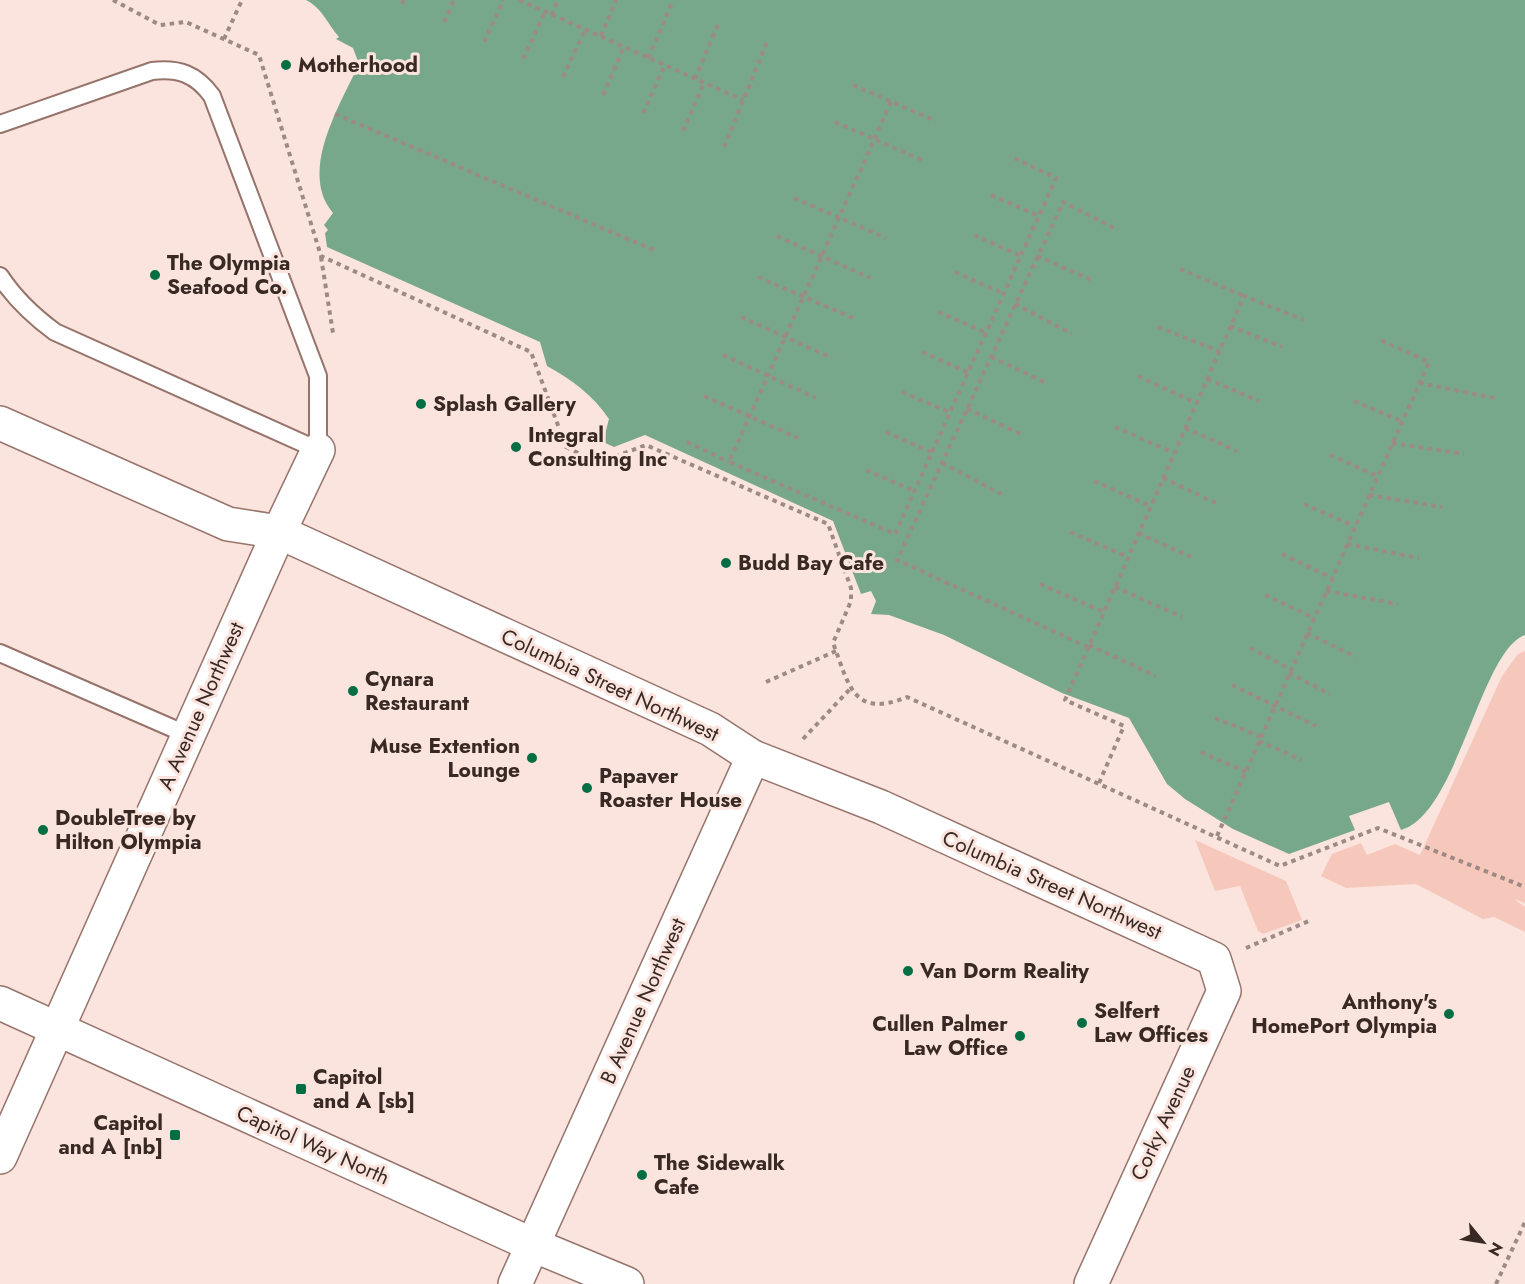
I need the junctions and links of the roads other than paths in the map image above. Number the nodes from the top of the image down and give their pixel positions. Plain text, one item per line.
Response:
1 (0, 124) edge
2 (0, 276) edge
3 (0, 423) edge
4 (318, 450) junction
5 (279, 532) junction
6 (0, 653) edge
7 (188, 735) junction
8 (753, 757) junction
9 (1215, 961) joint
10 (0, 1003) edge
11 (57, 1029) junction
12 (0, 1156) edge
13 (533, 1245) junction
14 (515, 1284) edge
15 (627, 1284) edge
16 (1091, 1284) edge

1 - 4 lane
2 - 4 lane
3 - 5 street, Columbia Street Northwest
4 - 5 street, A Avenue Northwest
5 - 7 street, A Avenue Northwest
5 - 8 street, Columbia Street Northwest
6 - 7 lane
7 - 11 street, A Avenue Northwest
8 - 9 street, Columbia Street Northwest
8 - 13 street, B Avenue Northwest
9 - 16 street, Corky Avenue
10 - 11 street, Capitol Way North
11 - 12 street, A Avenue Northwest
11 - 13 street, Capitol Way North
13 - 14 street, B Avenue Northwest
13 - 15 street, Capitol Way North

